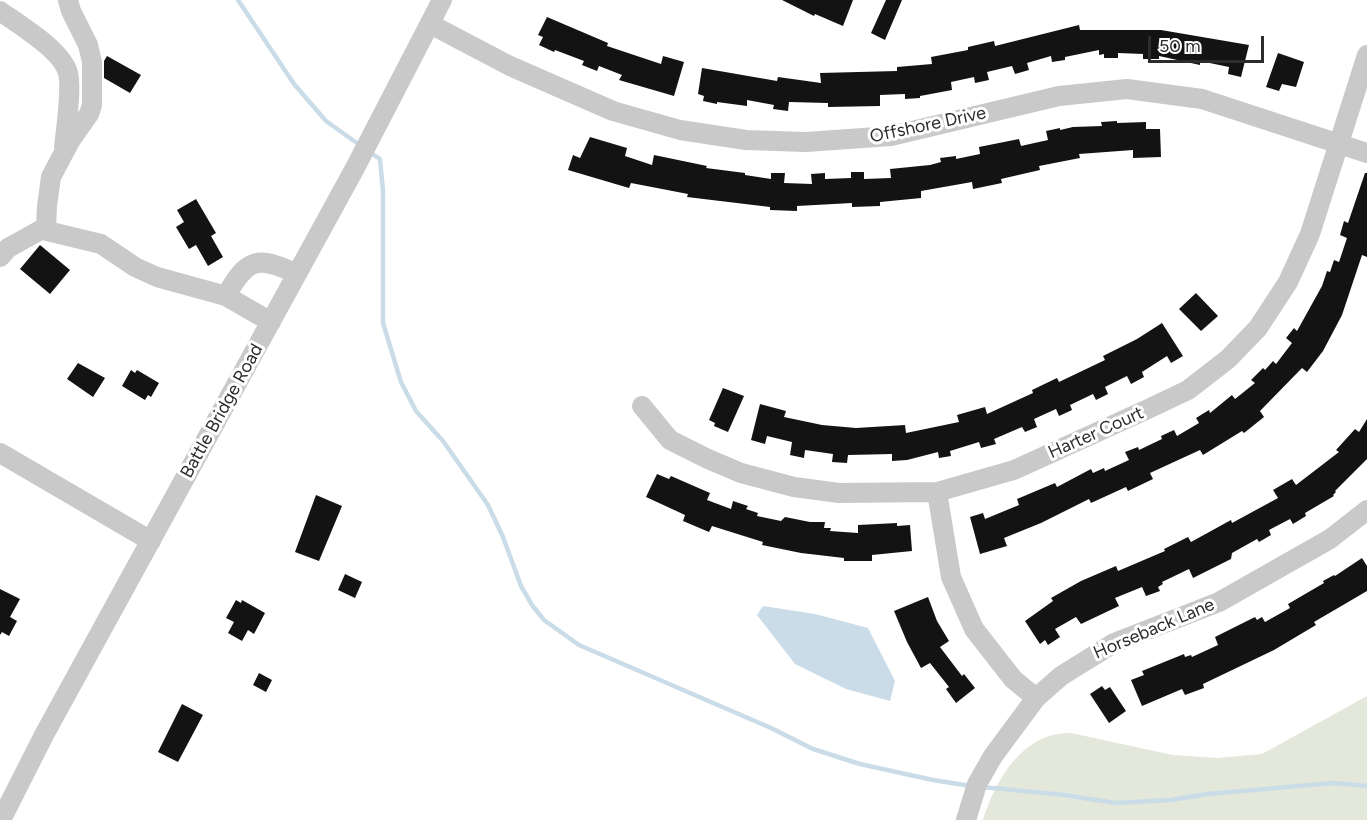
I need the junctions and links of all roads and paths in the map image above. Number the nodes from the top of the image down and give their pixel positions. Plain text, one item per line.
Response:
1 (68, 0) edge
2 (442, 0) edge
3 (0, 11) edge
4 (430, 24) junction
5 (1367, 55) edge
6 (1339, 143) junction
7 (63, 153) junction
8 (1367, 153) edge
9 (44, 230) junction
10 (0, 257) edge
11 (297, 274) junction
12 (226, 296) junction
13 (271, 322) junction
14 (642, 406) dead end
15 (0, 453) edge
16 (937, 492) junction
17 (1367, 510) edge
18 (151, 541) junction
19 (1036, 699) junction
20 (1, 820) edge
21 (966, 820) edge

1 - 7 street
2 - 4 street, Battle Bridge Road
3 - 7 street
4 - 6 street, Offshore Drive
4 - 11 street, Battle Bridge Road
5 - 6 street, Harter Court
6 - 8 street, Offshore Drive
6 - 16 street, Harter Court
7 - 9 street
9 - 10 street
9 - 12 street
11 - 12 street
11 - 13 street, Battle Bridge Road
12 - 13 street
13 - 18 street, Battle Bridge Road
14 - 16 street, Harter Court
15 - 18 street
16 - 19 street
17 - 19 street, Horseback Lane
18 - 20 street, Battle Bridge Road
19 - 21 street, Horseback Lane

